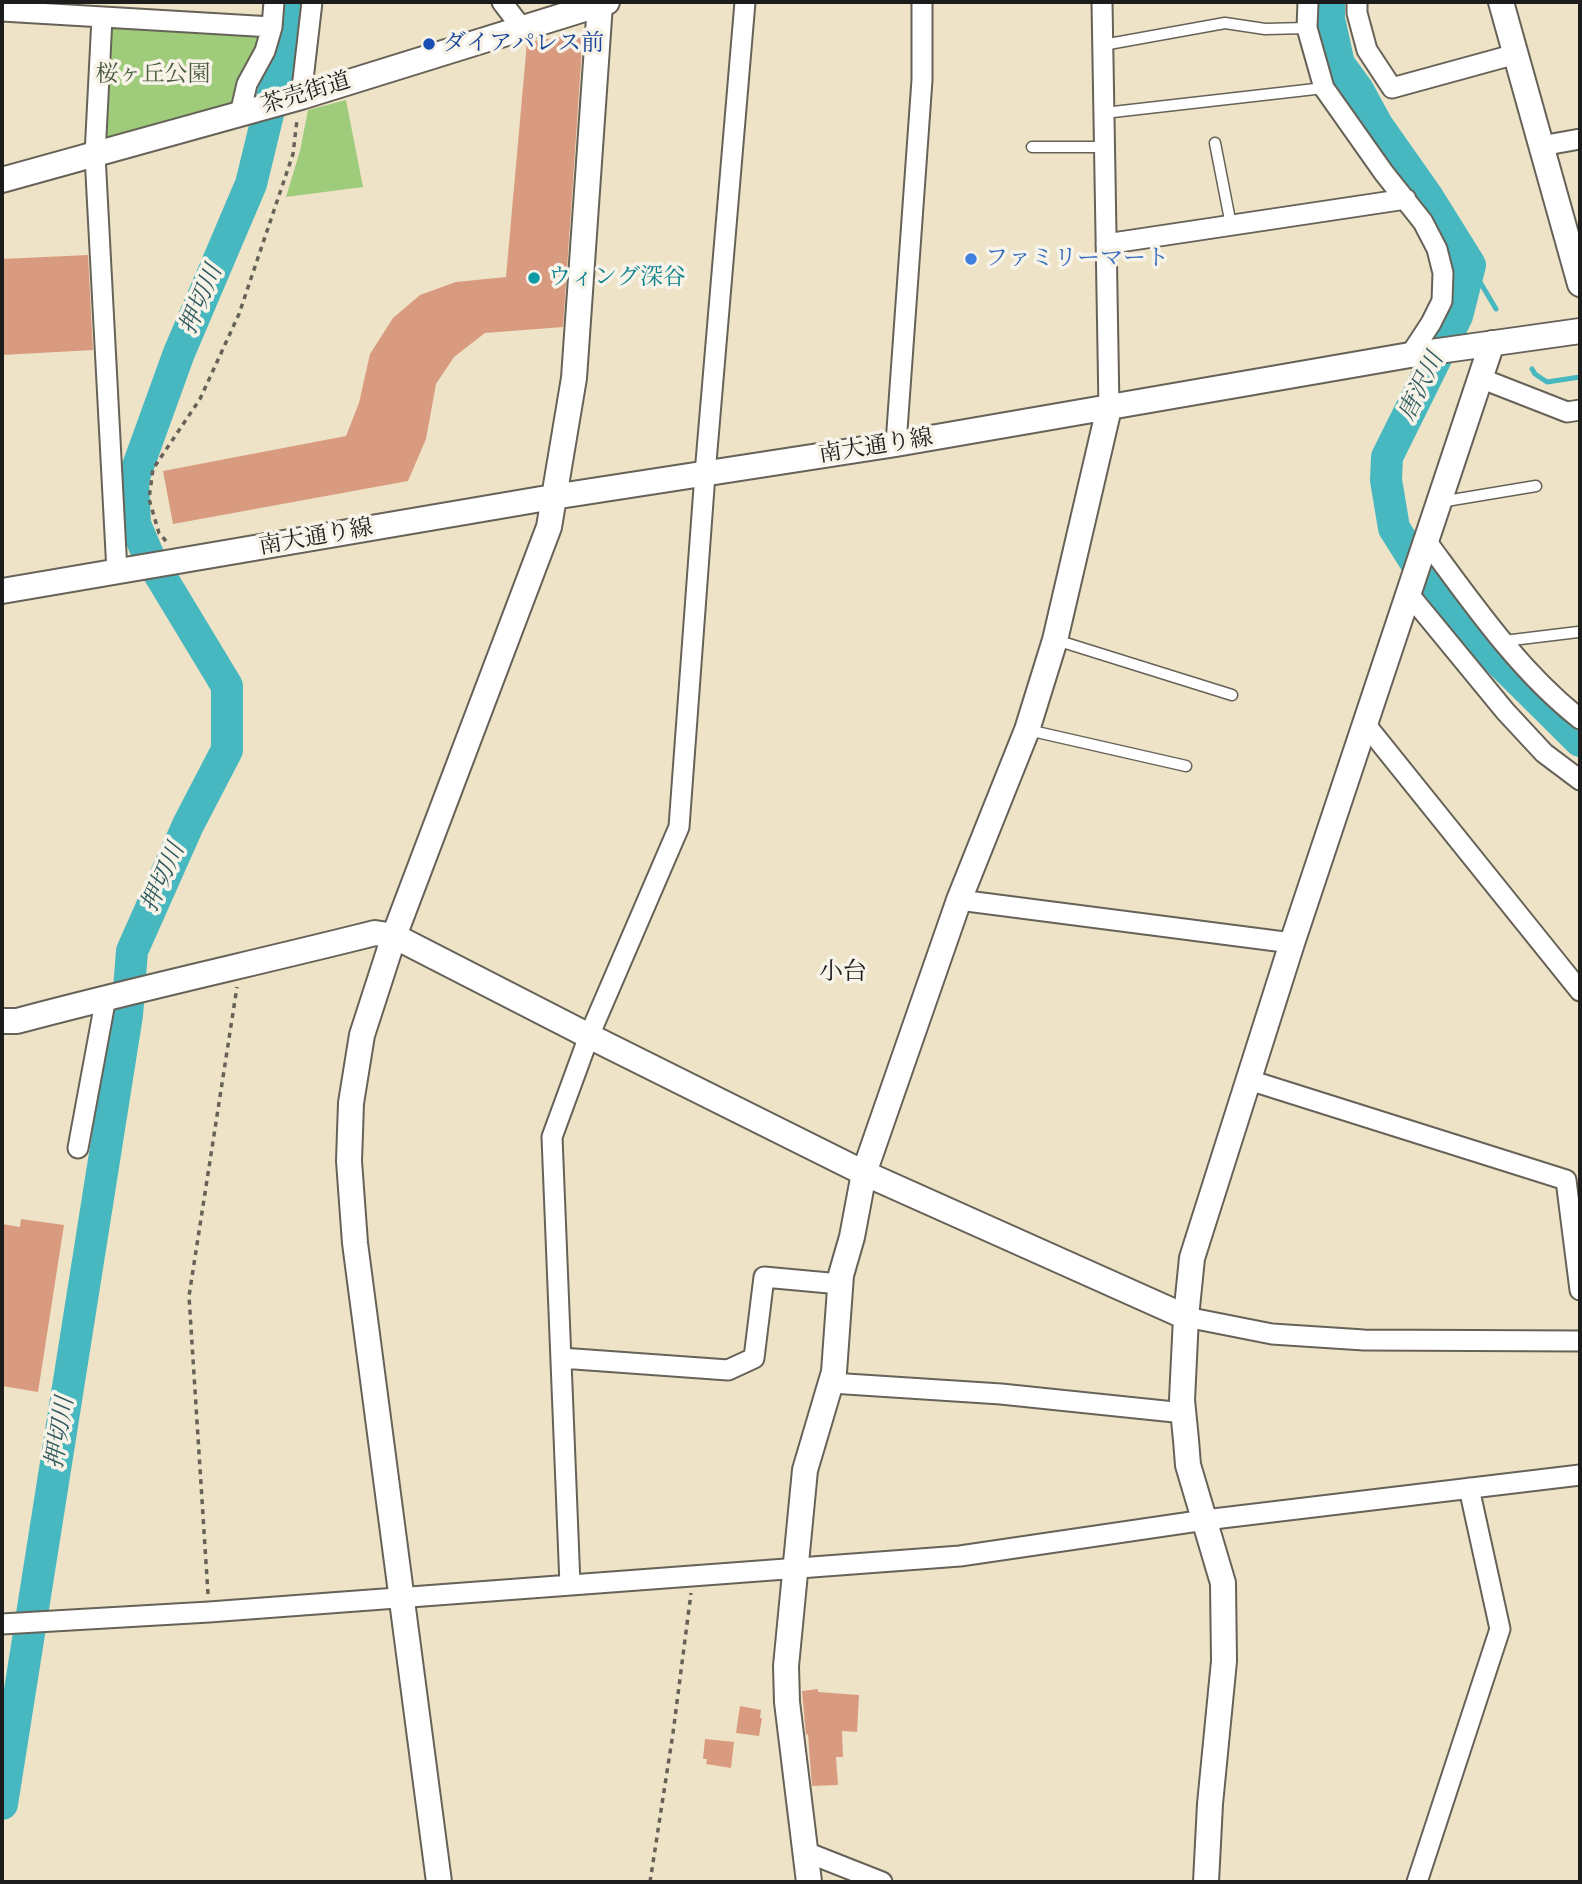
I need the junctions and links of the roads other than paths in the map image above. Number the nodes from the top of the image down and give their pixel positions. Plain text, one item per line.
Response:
1 (274, 2) edge
2 (502, 2) edge
3 (745, 2) edge
4 (922, 2) edge
5 (1102, 2) edge
6 (1308, 2) edge
7 (1357, 2) edge
8 (1501, 2) edge
9 (314, 3) edge
10 (604, 3) edge
11 (2, 11) edge
12 (102, 18) junction
13 (272, 27) junction
14 (521, 27) junction
15 (1307, 27) junction
16 (1103, 45) junction
17 (1516, 54) junction
18 (1324, 88) junction
19 (295, 98) junction
20 (246, 112) junction
21 (1104, 113) junction
22 (1580, 139) edge
23 (1215, 143) dead end
24 (1541, 146) junction
25 (1032, 147) dead end
26 (1105, 147) junction
27 (96, 155) junction
28 (2, 180) edge
29 (1406, 199) junction
30 (1231, 225) junction
31 (1106, 244) junction
32 (1580, 284) edge
33 (1580, 331) edge
34 (1492, 343) junction
35 (1416, 354) junction
36 (1480, 379) junction
37 (1109, 408) junction
38 (1580, 410) edge
39 (896, 444) junction
40 (705, 474) junction
41 (1536, 486) dead end
42 (553, 497) junction
43 (1439, 502) junction
44 (1426, 545) junction
45 (127, 570) junction
46 (1410, 587) junction
47 (2, 591) edge
48 (1578, 632) dead end
49 (1055, 640) junction
50 (1504, 641) junction
51 (1232, 695) dead end
52 (1580, 719) edge
53 (1366, 725) junction
54 (1027, 730) junction
55 (1186, 766) dead end
56 (1580, 780) edge
57 (959, 900) junction
58 (394, 936) junction
59 (1292, 943) junction
60 (1580, 991) edge
61 (110, 996) junction
62 (2, 1021) edge
63 (589, 1036) junction
64 (1249, 1080) junction
65 (78, 1148) dead end
66 (864, 1172) junction
67 (840, 1284) junction
68 (1580, 1290) edge
69 (1186, 1317) junction
70 (1580, 1341) edge
71 (561, 1359) junction
72 (831, 1383) junction
73 (1184, 1413) junction
74 (1580, 1475) edge
75 (1469, 1488) junction
76 (1205, 1520) junction
77 (796, 1569) junction
78 (570, 1586) junction
79 (402, 1597) junction
80 (2, 1624) edge
81 (806, 1852) junction
82 (439, 1882) edge
83 (809, 1882) edge
84 (882, 1882) edge
85 (1206, 1882) edge
86 (1418, 1882) edge

1 - 13 street
2 - 14 street
3 - 40 street
4 - 39 street
5 - 16 street
6 - 15 street
7 - 17 street
8 - 17 street
9 - 19 street
10 - 14 street, 茶売街道
10 - 42 street
11 - 12 street
12 - 13 street
12 - 27 street
13 - 20 street
14 - 19 street, 茶売街道
15 - 16 lane
15 - 18 street
16 - 21 street
17 - 24 street
18 - 21 lane
18 - 29 street
19 - 20 street, 茶売街道
20 - 27 street, 茶売街道
21 - 26 street
22 - 24 street
23 - 30 lane
24 - 32 street
25 - 26 lane
26 - 31 street
27 - 28 street, 茶売街道
27 - 45 street
29 - 30 street
29 - 35 street
30 - 31 street
31 - 37 street
33 - 34 street, 南大通り線
34 - 35 street, 南大通り線
34 - 36 street
35 - 37 street, 南大通り線
36 - 38 street
36 - 43 street
37 - 39 street, 南大通り線
37 - 49 street
39 - 40 street, 南大通り線
40 - 42 street, 南大通り線
40 - 63 street
41 - 43 lane
42 - 45 street, 南大通り線
42 - 58 street
43 - 44 street
44 - 46 street
44 - 50 street
45 - 47 street
46 - 53 street
46 - 56 street
48 - 50 lane
49 - 51 lane
49 - 54 street
50 - 52 street
53 - 59 street
53 - 60 street
54 - 55 lane
54 - 57 street
57 - 59 street
57 - 66 street
58 - 61 street
58 - 63 street
58 - 79 street
59 - 64 street
61 - 62 street
61 - 65 street
63 - 66 street
63 - 71 street
64 - 68 street
64 - 69 street
66 - 67 street
66 - 69 street
67 - 71 street
67 - 72 street
69 - 70 street
69 - 73 street
71 - 78 street
72 - 73 street
72 - 77 street
73 - 76 street
74 - 75 street
75 - 76 street
75 - 86 street
76 - 77 street
76 - 85 street
77 - 78 street
77 - 81 street
78 - 79 street
79 - 80 street
79 - 82 street
81 - 83 street
81 - 84 street

